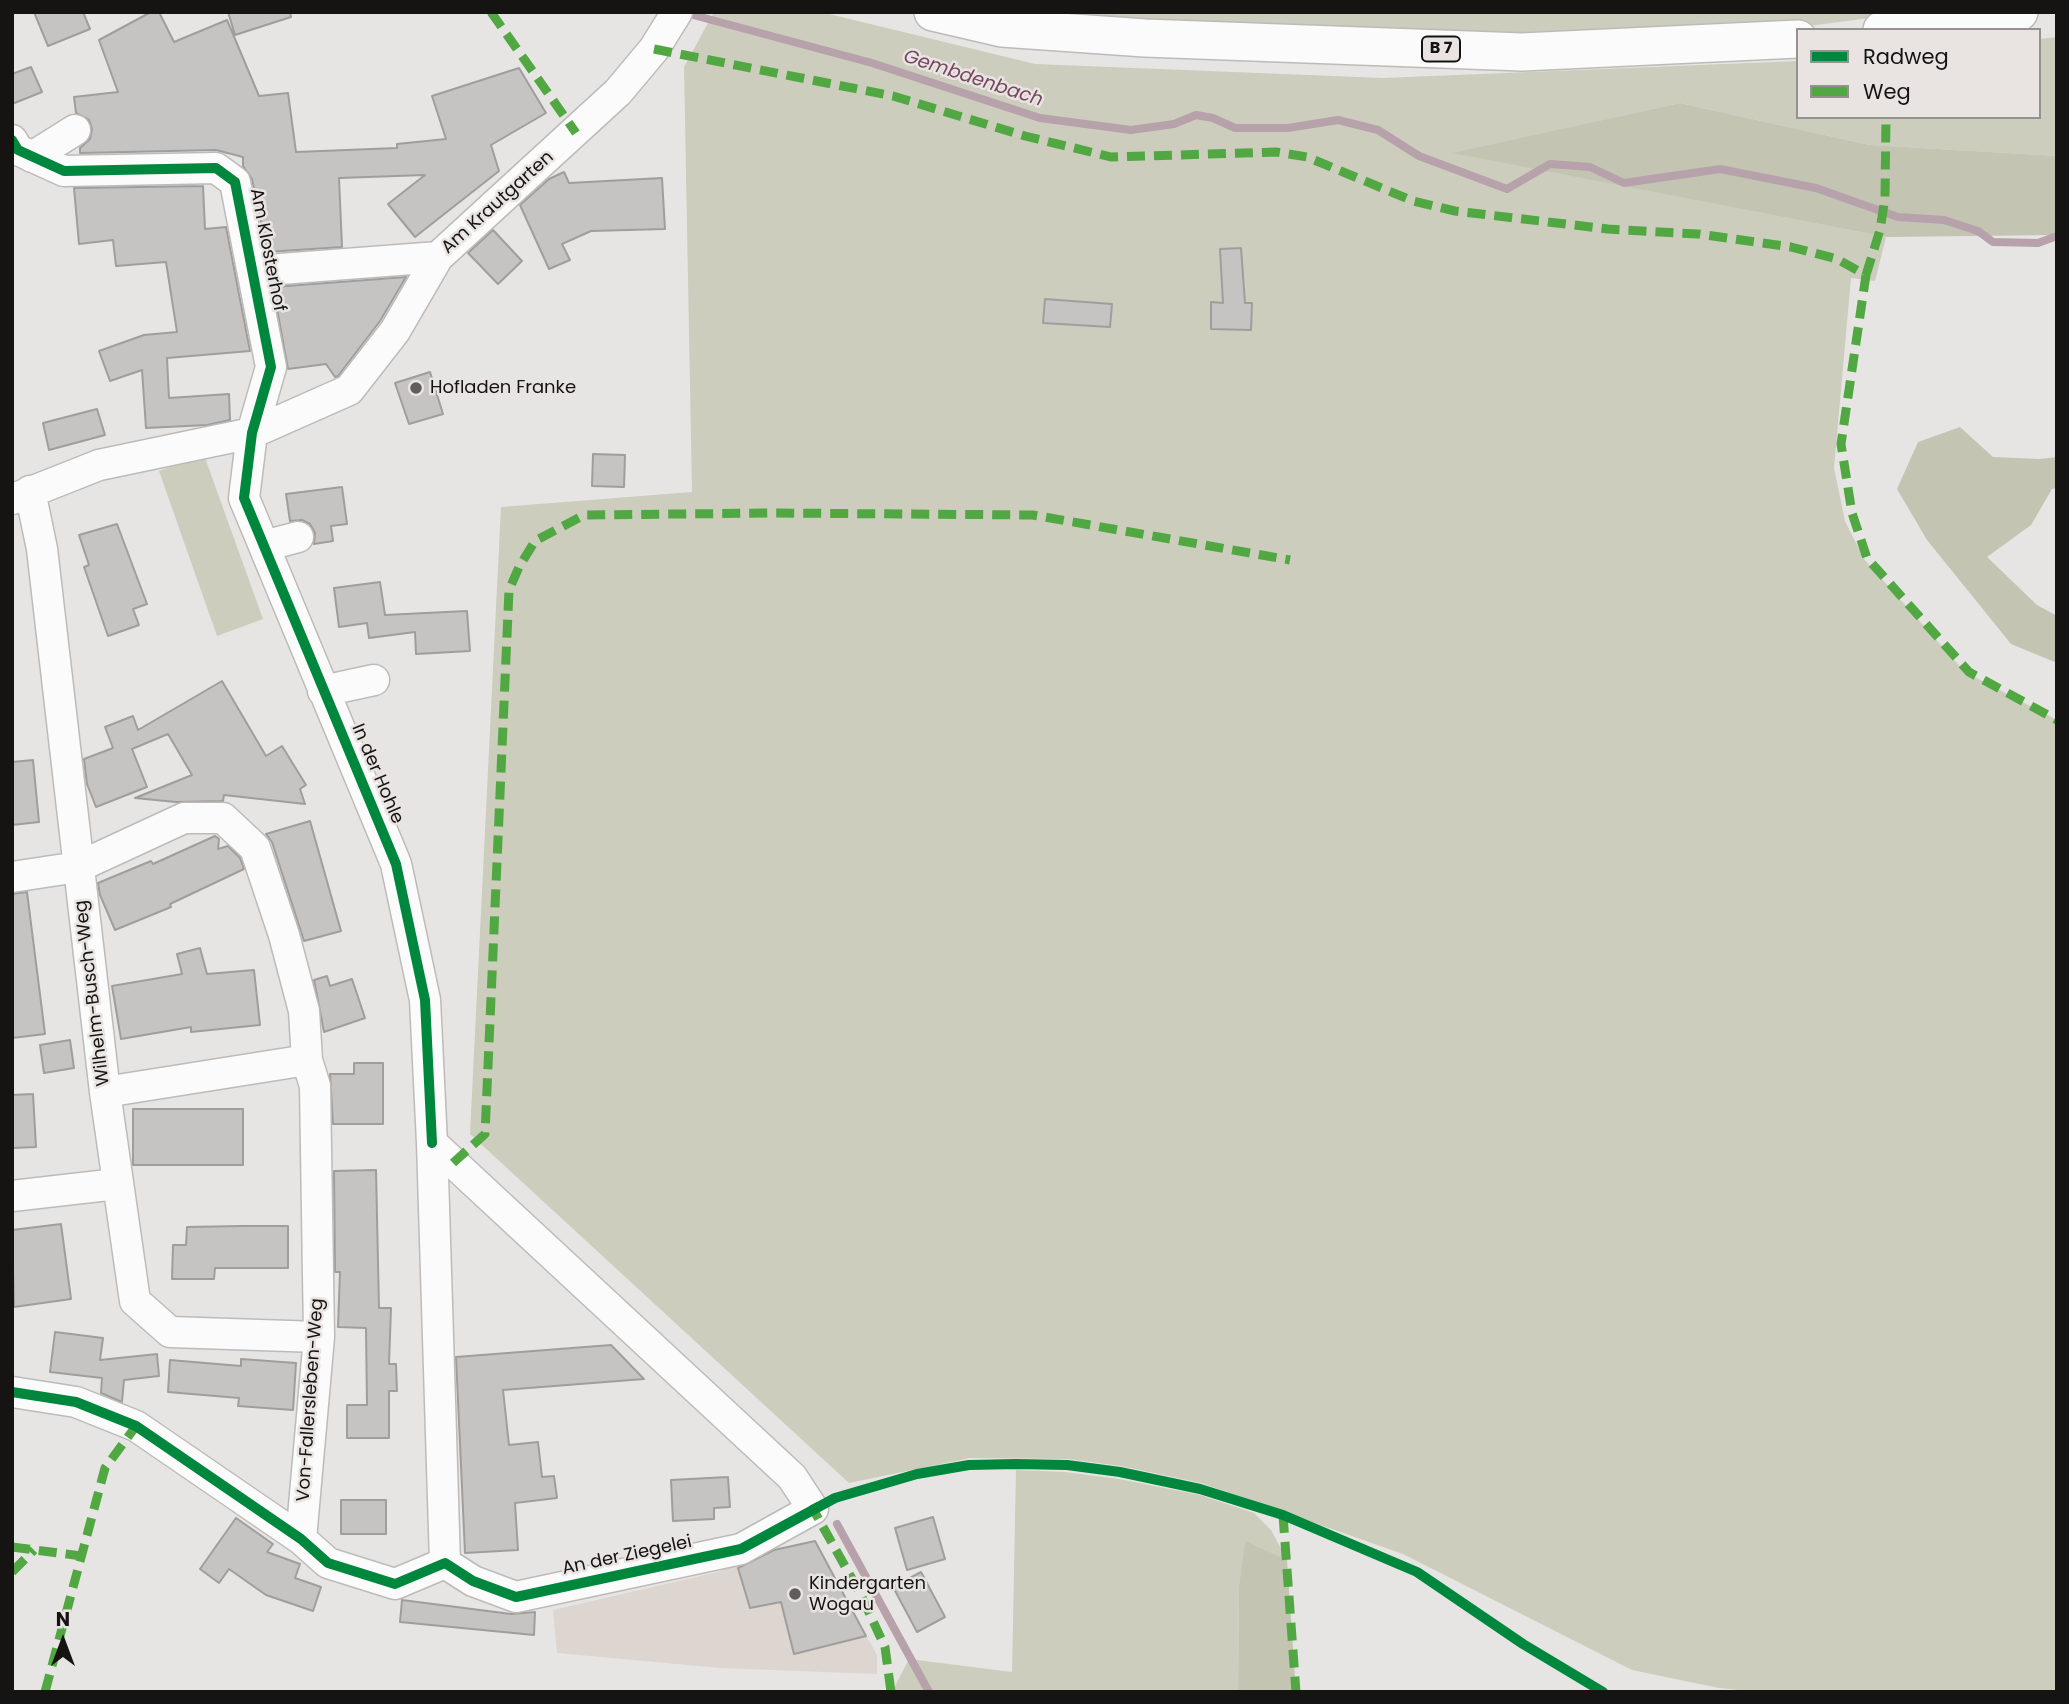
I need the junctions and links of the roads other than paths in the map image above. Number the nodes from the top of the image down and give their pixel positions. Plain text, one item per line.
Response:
1 (933, 12) edge
2 (2019, 12) edge
3 (671, 23) edge
4 (1897, 28) edge
5 (1796, 39) edge
6 (75, 130) dead end
7 (18, 154) edge
8 (438, 257) junction
9 (254, 271) junction
10 (252, 433) junction
11 (21, 495) edge
12 (298, 537) dead end
13 (264, 546) junction
14 (374, 680) dead end
15 (323, 691) junction
16 (78, 867) junction
17 (12, 877) edge
18 (307, 1060) junction
19 (105, 1092) junction
20 (432, 1143) junction
21 (117, 1184) junction
22 (12, 1196) edge
23 (318, 1338) junction
24 (12, 1392) edge
25 (301, 1539) junction
26 (445, 1563) junction

1 - 5 main road, B 7
2 - 4 main road
3 - 8 street, Am Krautgarten
6 - 7 street, Am Klosterhof
7 - 9 street, Am Klosterhof
8 - 9 street
8 - 10 street, Am Krautgarten
9 - 10 street, Am Klosterhof
10 - 11 street, Am Krautgarten
10 - 13 street, In der Hohle
11 - 16 street, Wilhelm-Busch-Weg
12 - 13 street
13 - 15 street, In der Hohle
14 - 15 street
15 - 20 street, In der Hohle
16 - 17 street, Von-Fallersleben-Weg
16 - 18 street, Von-Fallersleben-Weg
16 - 19 street, Wilhelm-Busch-Weg
18 - 19 street
18 - 23 street, Von-Fallersleben-Weg
19 - 21 street, Wilhelm-Busch-Weg
20 - 26 street
20 - 26 street, An der Ziegelei
21 - 22 street
21 - 23 street, Wilhelm-Busch-Weg
23 - 25 street, Von-Fallersleben-Weg
24 - 25 street
25 - 26 street

